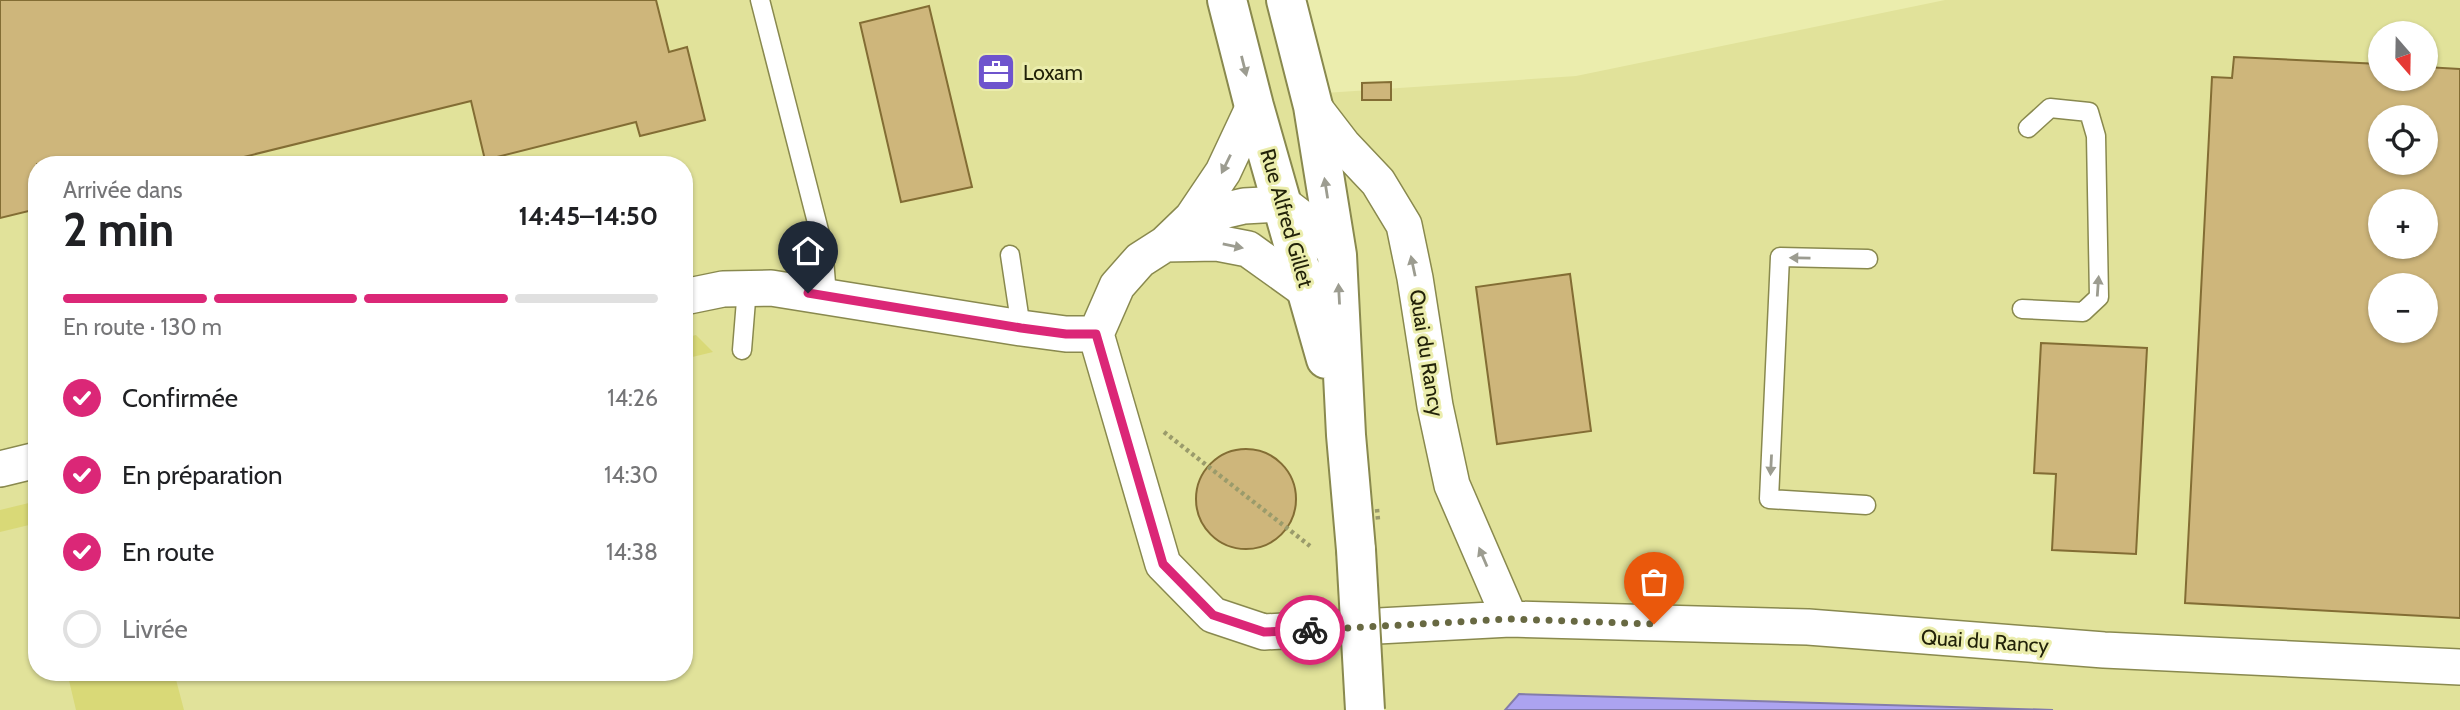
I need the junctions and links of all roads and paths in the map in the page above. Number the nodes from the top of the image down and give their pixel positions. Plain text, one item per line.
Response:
1 (760, 0) edge
2 (1227, 0) edge
3 (1286, 0) edge
4 (1254, 106) junction
5 (1313, 106) junction
6 (2028, 128) dead end
7 (1283, 204) junction
8 (1192, 218) junction
9 (1165, 244) junction
10 (1010, 254) dead end
11 (1337, 255) junction
12 (1868, 259) dead end
13 (747, 288) junction
14 (1308, 292) junction
15 (693, 295) edge
16 (827, 296) junction
17 (2022, 309) dead end
18 (1021, 328) junction
19 (1096, 334) junction
20 (742, 350) dead end
21 (1164, 432) dead end
22 (1346, 435) junction
23 (28, 462) edge
24 (0, 469) edge
25 (1866, 505) dead end
26 (1310, 546) dead end
27 (1510, 619) junction
28 (2460, 667) edge
29 (1365, 710) edge

1 - 16 lane
2 -> 4 main road, Rue Alfred Gillet
3 - 5 main road, Rue Alfred Gillet
4 - 7 main road, Rue Alfred Gillet
4 -> 8 street
11 -> 5 main road, Rue Alfred Gillet
27 -> 5 street, Quai du Rancy
17 -> 6 lane
7 - 8 street
7 - 11 street
7 - 14 main road, Rue Alfred Gillet
8 - 9 street
9 -> 14 street
9 - 19 street
10 - 18 lane
22 -> 11 main road, Rue Alfred Gillet
12 -> 25 lane
13 - 15 street
13 - 16 street
13 - 20 lane
14 - 22 main road, Rue Alfred Gillet
16 - 18 street
18 - 19 street
19 - 27 street, Quai du Rancy
21 - 26 path
22 - 29 main road, Rue Alfred Gillet, bridge
23 - 24 street
27 - 28 street, Quai du Rancy

